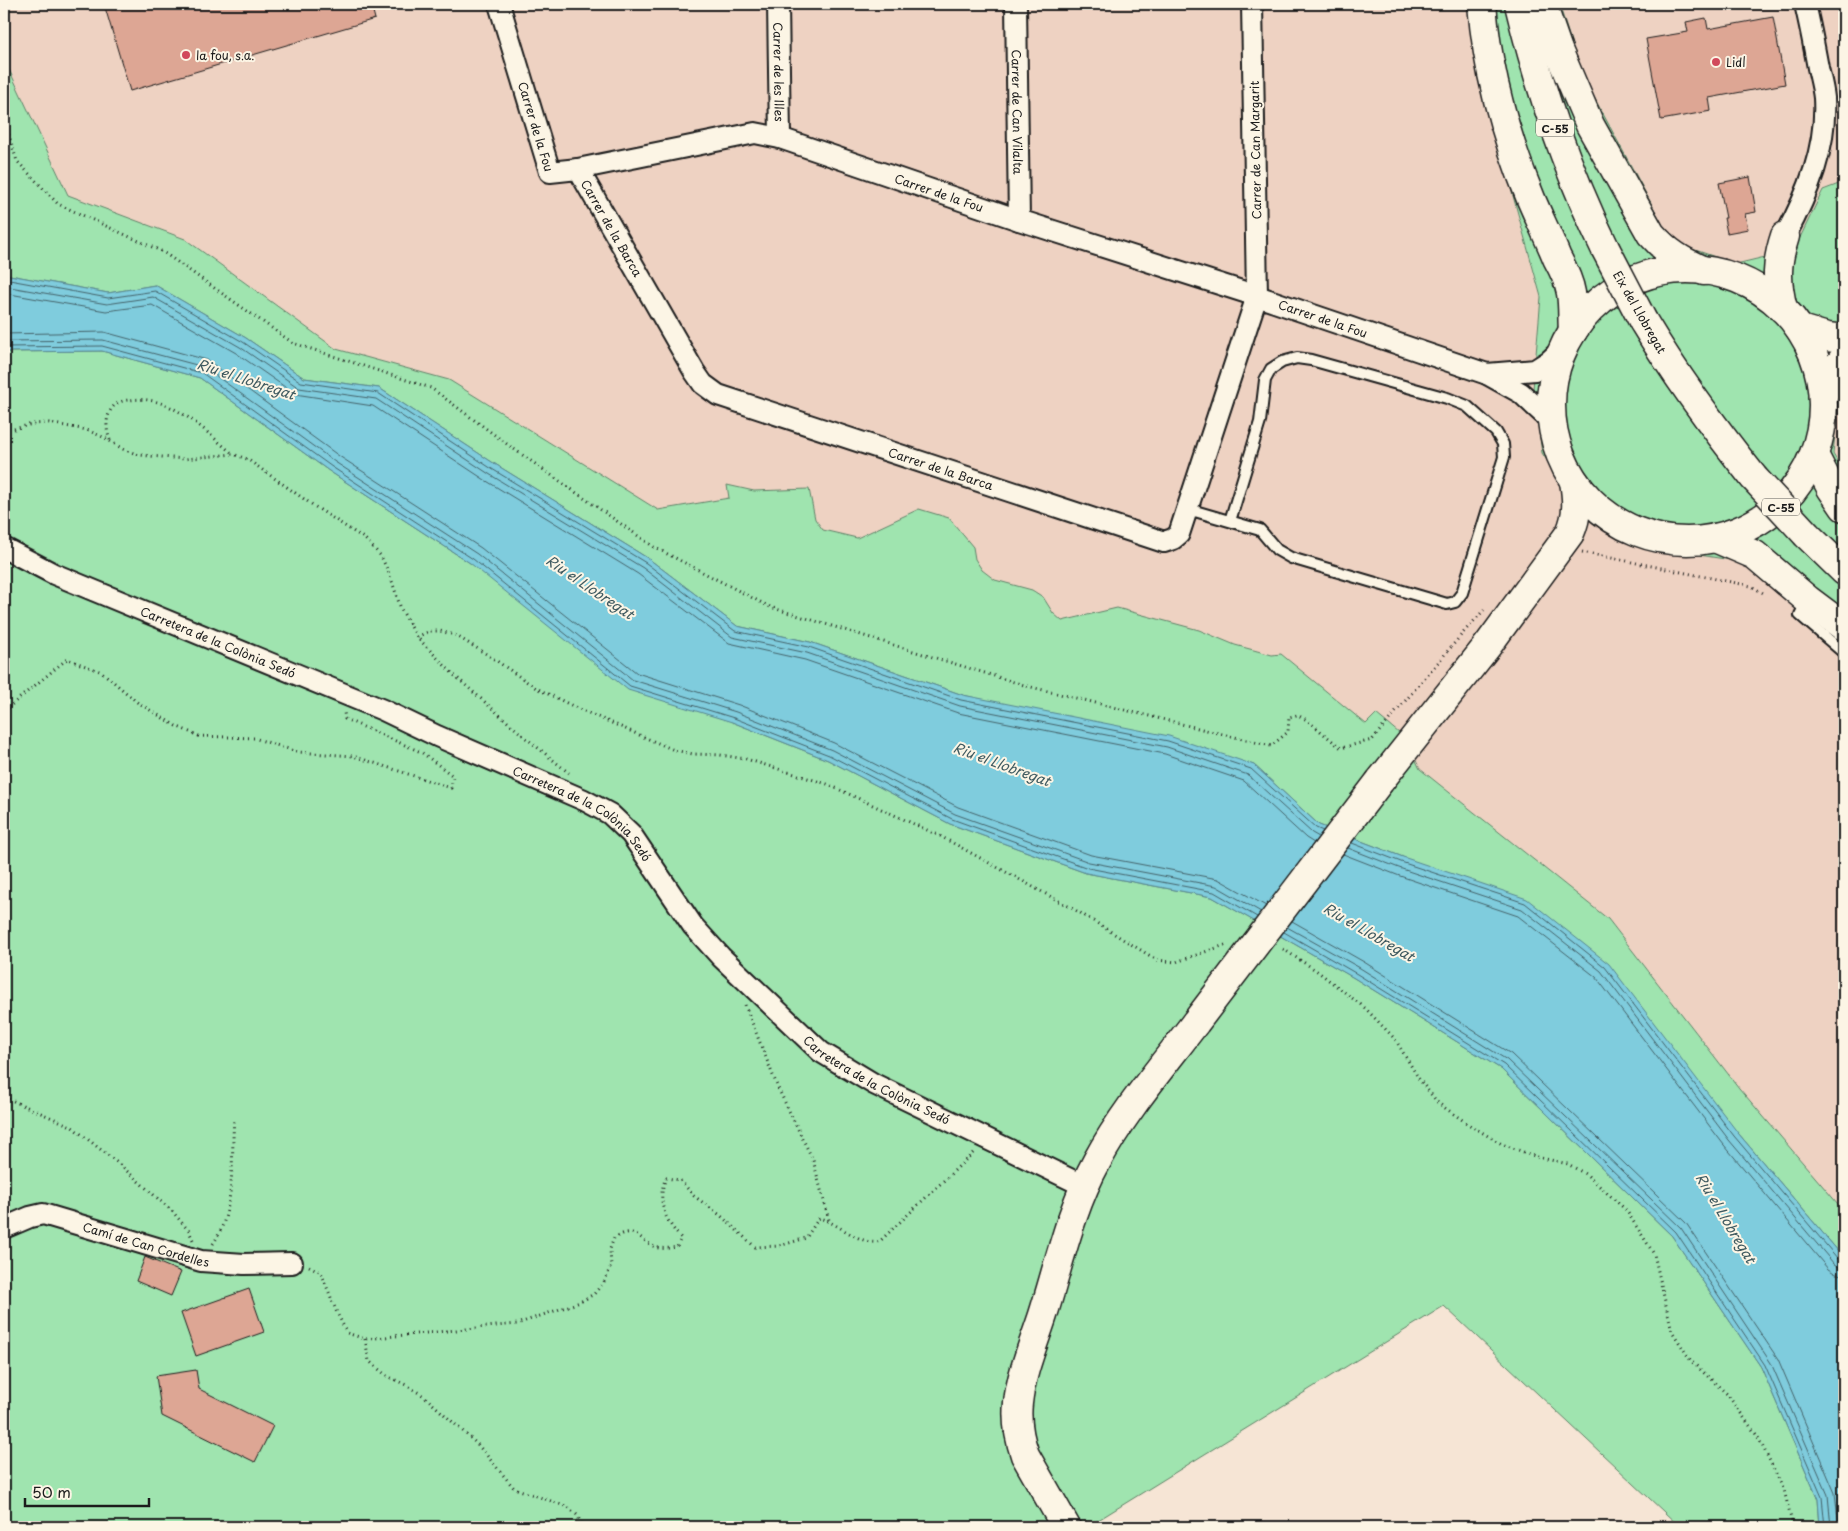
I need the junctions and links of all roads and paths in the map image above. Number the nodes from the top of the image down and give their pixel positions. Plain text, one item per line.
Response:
1 (499, 4) edge
2 (778, 4) edge
3 (1016, 4) edge
4 (1252, 4) edge
5 (1482, 4) edge
6 (1520, 4) edge
7 (1542, 4) edge
8 (1805, 4) edge
9 (4, 120) edge
10 (780, 138) junction
11 (578, 169) junction
12 (1020, 220) junction
13 (1785, 236) junction
14 (1717, 273) junction
15 (1257, 296) junction
16 (1783, 309) junction
17 (1800, 330) junction
18 (1568, 339) junction
19 (1844, 339) edge
20 (1844, 358) edge
21 (1487, 374) junction
22 (1823, 397) junction
23 (1552, 422) junction
24 (14, 429) dead end
25 (110, 441) junction
26 (233, 454) junction
27 (1814, 455) junction
28 (1574, 481) junction
29 (1844, 508) edge
30 (1188, 509) junction
31 (1230, 521) junction
32 (1620, 524) junction
33 (1715, 538) junction
34 (4, 548) edge
35 (1560, 548) junction
36 (1844, 571) edge
37 (1768, 596) dead end
38 (1808, 600) junction
39 (1489, 606) dead end
40 (1844, 627) edge
41 (417, 637) junction
42 (1844, 652) edge
43 (340, 692) junction
44 (4, 711) edge
45 (571, 774) dead end
46 (1235, 942) dead end
47 (1283, 948) dead end
48 (742, 999) dead end
49 (4, 1097) edge
50 (234, 1119) dead end
51 (989, 1140) junction
52 (1084, 1186) junction
53 (829, 1220) junction
54 (4, 1228) edge
55 (201, 1261) junction
56 (292, 1263) joint
57 (365, 1339) junction
58 (583, 1527) edge
59 (1066, 1527) edge
60 (1793, 1527) edge

1 - 11 street, Carrer de la Fou
2 - 10 street, Carrer de les Illes
3 - 12 street, Carrer de Can Vilalta
4 - 15 street, Carrer de Can Margarit
5 - 18 main road
6 - 36 main road, Eix del Llobregat / C-55, bridge
7 - 14 main road
8 - 13 street
9 - 39 path
10 - 11 street, Carrer de la Fou
10 - 12 street, Carrer de la Fou
11 - 30 street, Carrer de la Barca
12 - 15 street, Carrer de la Fou
13 - 14 main road
13 - 16 main road
14 - 16 main road
14 - 18 main road
15 - 21 street, Carrer de la Fou
15 - 30 street, Carrer de la Barca
16 - 17 main road
17 - 19 main road
17 - 22 main road
18 - 21 street, Carrer de la Fou
18 - 23 main road
20 - 22 main road
21 - 23 street, Carrer de la Fou
22 - 27 main road
23 - 28 main road
24 - 25 path
25 - 26 path
25 - 26 path
26 - 41 path
27 - 29 main road
27 - 33 main road
28 - 32 main road
28 - 35 main road
30 - 31 lane
31 - 31 lane
32 - 33 main road
32 - 35 main road
33 - 38 main road
34 - 43 street, Carretera de la Colònia Sedó
35 - 37 path
35 - 52 main road, bridge
38 - 40 main road
38 - 42 lane
41 - 45 path
41 - 46 path
43 - 44 path
43 - 51 street, Carretera de la Colònia Sedó
47 - 60 path
48 - 53 path
49 - 55 path
50 - 55 path
51 - 52 street, Carretera de la Colònia Sedó
51 - 53 path
52 - 59 main road
53 - 57 path
54 - 55 street, Camí de Can Cordelles
55 - 56 street, Camí de Can Cordelles
56 - 57 path
57 - 58 path

